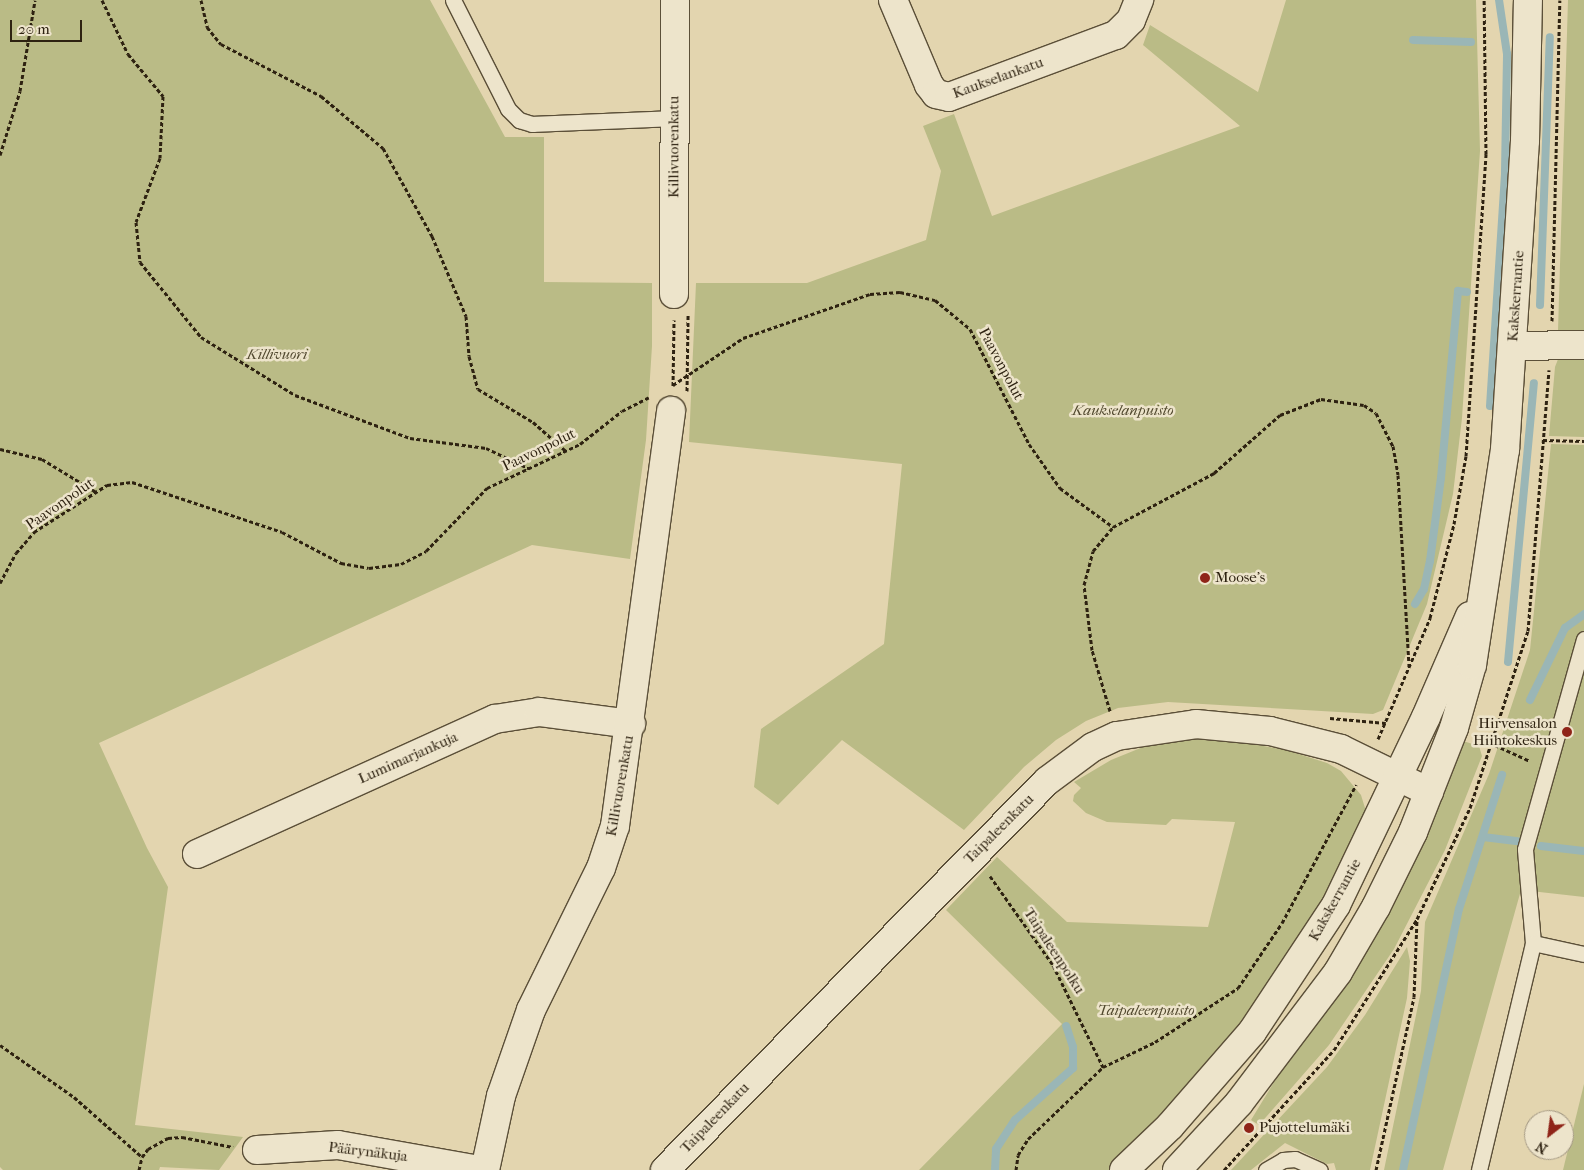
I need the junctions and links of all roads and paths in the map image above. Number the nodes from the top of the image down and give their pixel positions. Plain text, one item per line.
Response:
1 (35, 0) edge
2 (102, 0) edge
3 (201, 0) edge
4 (453, 0) edge
5 (675, 0) edge
6 (893, 0) edge
7 (1139, 0) edge
8 (1484, 0) edge
9 (1528, 0) edge
10 (674, 118) junction
11 (0, 155) edge
12 (674, 294) joint
13 (1584, 345) edge
14 (1513, 346) junction
15 (666, 395) junction
16 (1544, 440) dead end
17 (1584, 441) edge
18 (0, 449) edge
19 (566, 451) junction
20 (528, 468) junction
21 (96, 492) junction
22 (1113, 526) junction
23 (0, 583) edge
24 (1481, 589) junction
25 (1584, 639) edge
26 (1409, 670) junction
27 (631, 724) junction
28 (1116, 736) junction
29 (1494, 744) dead end
30 (1368, 760) junction
31 (1548, 767) junction
32 (1398, 776) junction
33 (1428, 792) junction
34 (197, 854) dead end
35 (975, 854) junction
36 (1417, 919) dead end
37 (1533, 943) junction
38 (1584, 954) edge
39 (0, 1045) edge
40 (1103, 1067) junction
41 (257, 1150) joint
42 (142, 1157) junction
43 (139, 1170) edge
44 (478, 1170) edge
45 (485, 1170) edge
46 (665, 1170) edge
47 (1016, 1170) edge
48 (1124, 1170) edge
49 (1177, 1170) edge
50 (1266, 1170) edge
51 (1320, 1170) edge
52 (1376, 1170) edge
53 (1479, 1170) edge

1 - 11 path
2 - 20 path
3 - 19 path
4 - 10 lane
5 - 10 street, Killivuorenkatu
6 - 7 street, Kaukselankatu
8 - 26 path
9 - 14 street, Kakskerrantie
10 - 12 street, Killivuorenkatu
12 - 15 path
13 - 14 street
14 - 24 street, Kakskerrantie
15 - 19 path, Paavonpolut
15 - 22 path, Paavonpolut
15 - 27 street, Killivuorenkatu
16 - 17 path
18 - 21 path
19 - 20 path, Paavonpolut
20 - 21 path, Paavonpolut
21 - 23 path, Paavonpolut
22 - 26 path
22 - 28 path
24 - 32 street, Kakskerrantie
24 - 33 street, Kakskerrantie
25 - 31 lane
26 - 30 path
27 - 34 street, Lumimarjankuja
27 - 45 street, Killivuorenkatu
28 - 30 street, Taipaleenkatu
28 - 35 street, Taipaleenkatu
29 - 31 path
30 - 32 street, Taipaleenkatu
30 - 40 path
31 - 37 lane
32 - 33 street, Taipaleenkatu
32 - 48 street, Kakskerrantie
33 - 49 street, Kakskerrantie
35 - 40 path, Taipaleenpolku
35 - 46 street, Taipaleenkatu
36 - 52 path
37 - 38 lane
37 - 53 lane
39 - 42 path
40 - 47 path
41 - 42 path
41 - 44 street, Päärynäkuja
42 - 43 path
50 - 51 lane

